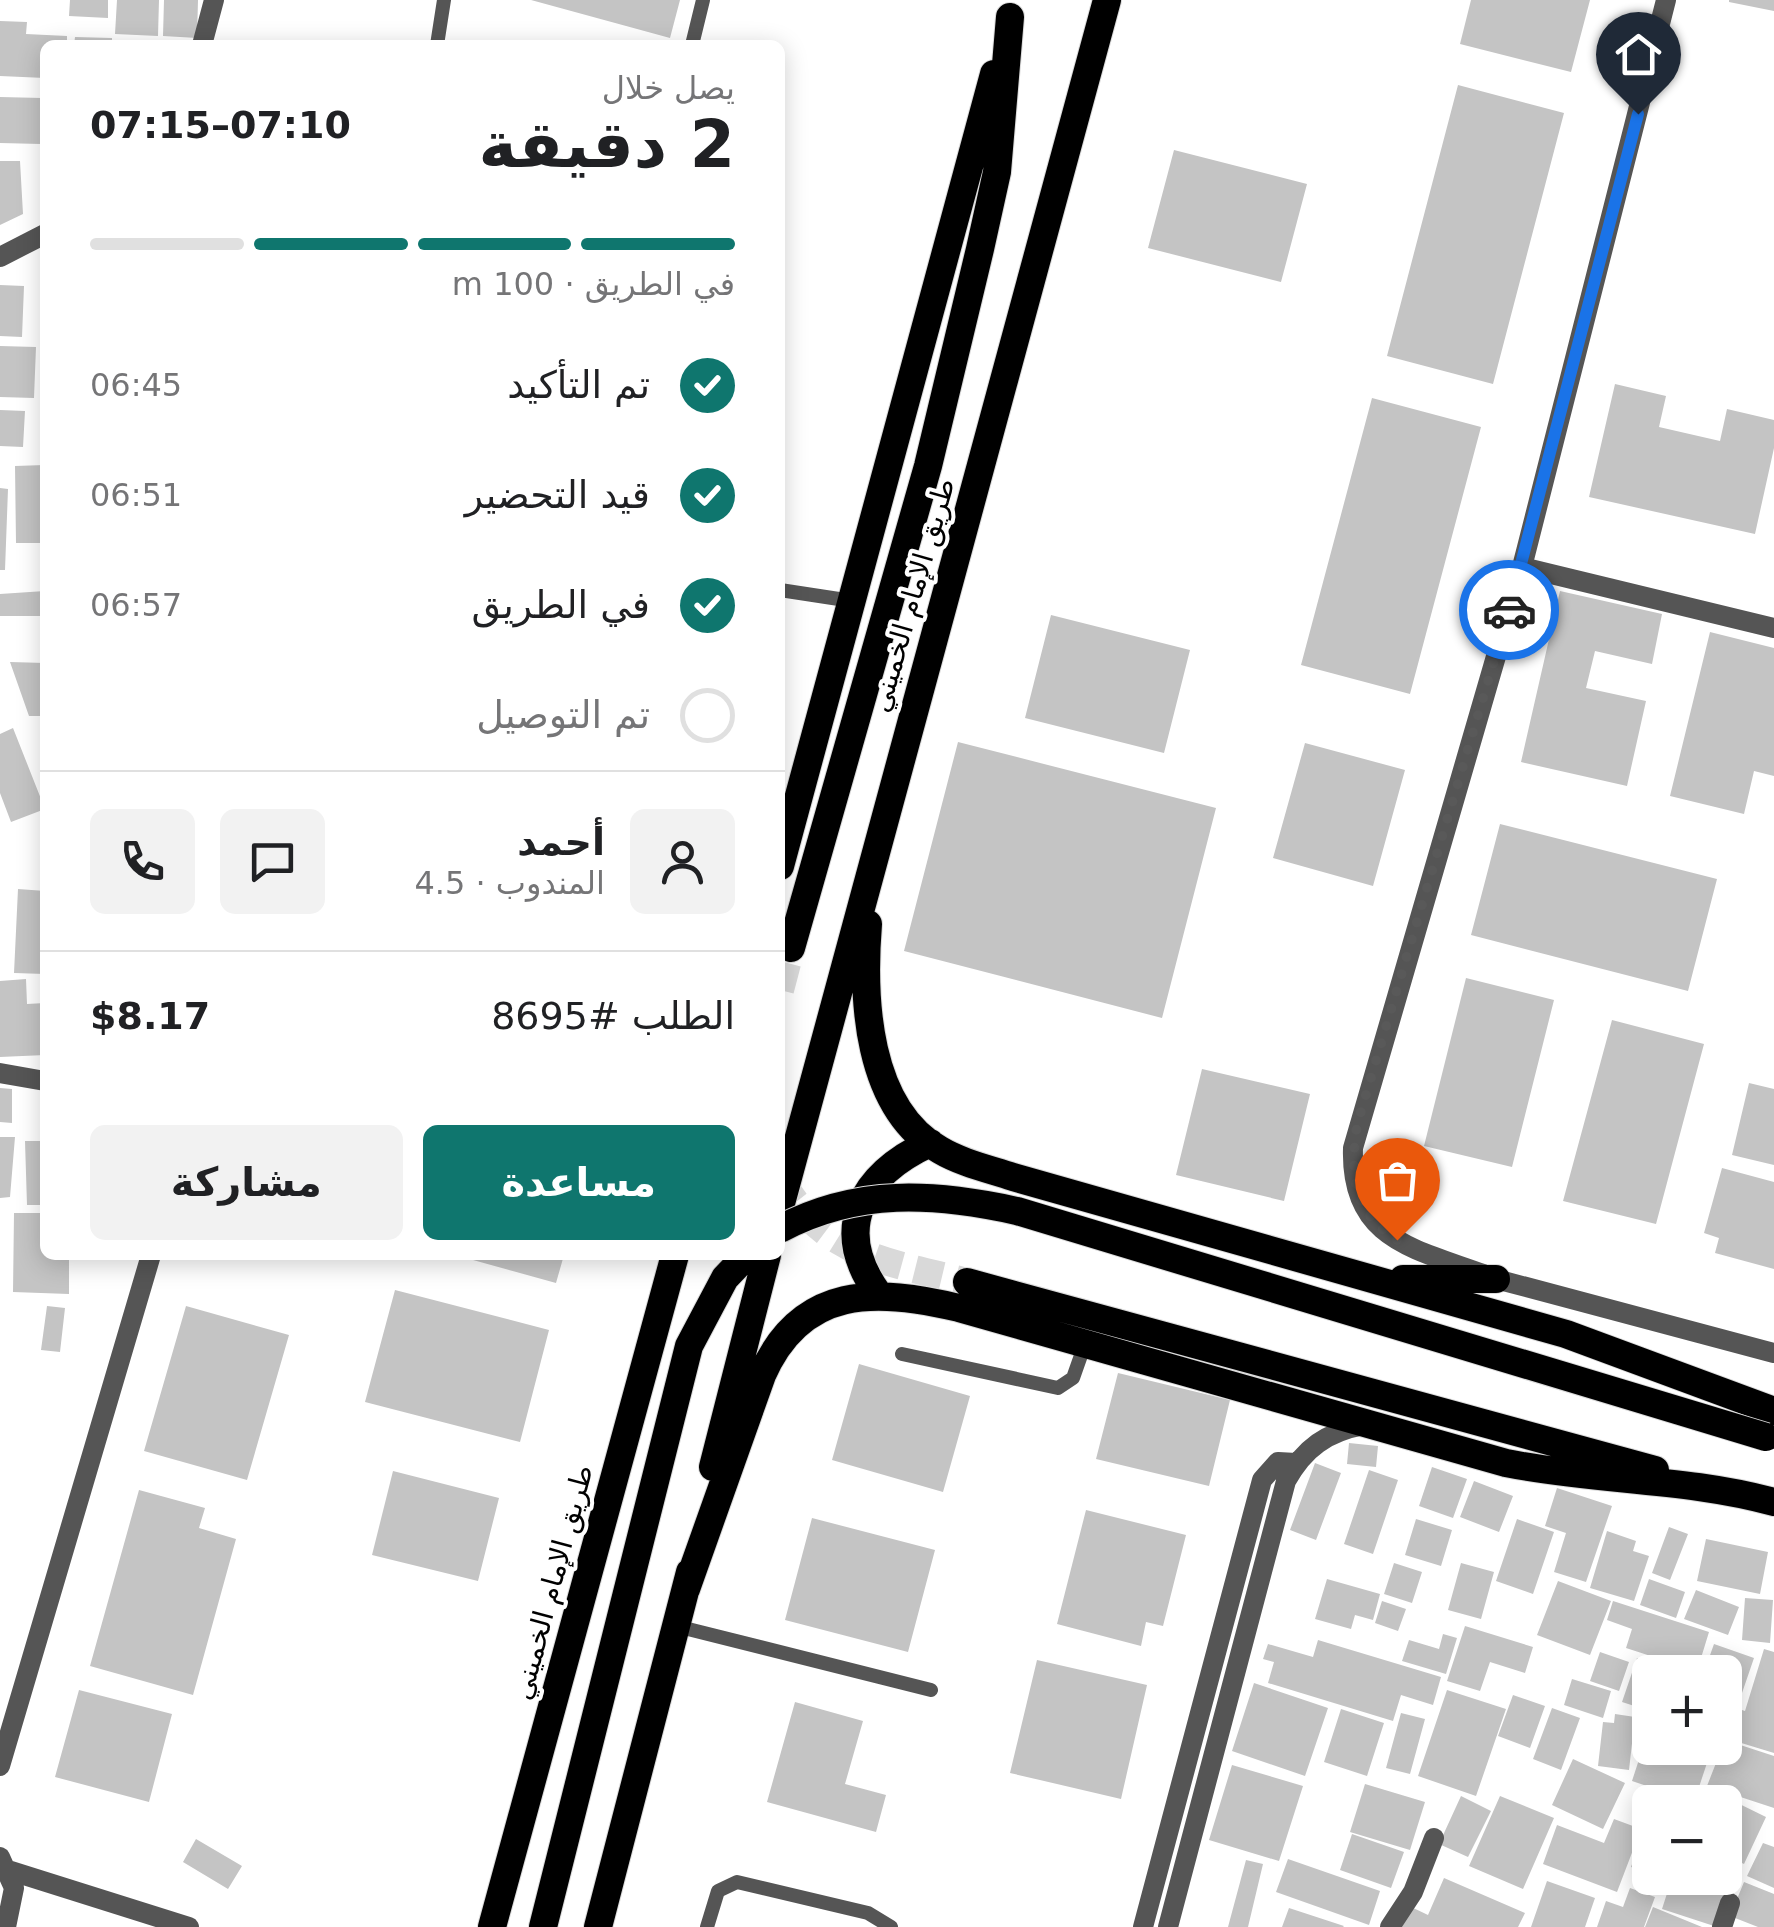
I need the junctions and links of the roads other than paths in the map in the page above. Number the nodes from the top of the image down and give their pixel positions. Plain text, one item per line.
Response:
1 (214, 0) edge
2 (444, 0) edge
3 (702, 0) edge
4 (1107, 0) edge
5 (1666, 0) edge
6 (1012, 9) edge
7 (203, 40) edge
8 (438, 40) edge
9 (693, 40) edge
10 (40, 237) edge
11 (0, 257) edge
12 (1522, 567) junction
13 (785, 591) edge
14 (852, 601) junction
15 (1774, 628) edge
16 (879, 832) junction
17 (785, 848) edge
18 (791, 948) tunnel mouth
19 (0, 1073) edge
20 (40, 1081) edge
21 (930, 1143) junction
22 (785, 1188) edge
23 (785, 1227) edge
24 (149, 1260) edge
25 (674, 1260) edge
26 (742, 1260) edge
27 (766, 1260) edge
28 (1364, 1279) junction
29 (1496, 1279) junction
30 (967, 1282) tunnel mouth
31 (879, 1295) junction
32 (1085, 1344) junction
33 (1774, 1353) edge
34 (902, 1354) dead end
35 (1364, 1425) junction
36 (1772, 1429) edge
37 (1296, 1463) junction
38 (1728, 1489) junction
39 (1774, 1502) edge
40 (1774, 1510) edge
41 (1240, 1562) junction
42 (1262, 1568) junction
43 (686, 1589) junction
44 (676, 1626) junction
45 (931, 1690) dead end
46 (1, 1754) edge
47 (1434, 1838) dead end
48 (4, 1864) edge
49 (1160, 1865) junction
50 (1183, 1873) junction
51 (1730, 1902) dead end
52 (599, 1925) edge
53 (6, 1927) edge
54 (188, 1927) edge
55 (492, 1927) edge
56 (543, 1927) edge
57 (707, 1927) edge
58 (891, 1927) edge
59 (1143, 1927) edge
60 (1168, 1927) edge
61 (1390, 1927) edge
62 (1722, 1927) edge

1 - 7 street
2 - 8 lane
3 - 9 lane
4 - 16 highway, طريق الإمام الخميني
5 - 12 street
6 - 14 highway, طريق الإمام الخميني
6 - 18 highway
10 - 11 street
12 - 15 street
12 - 29 street
13 - 14 lane
14 - 17 highway, طريق الإمام الخميني
16 - 21 highway
16 - 22 highway, طريق الإمام الخميني
19 - 20 street
21 - 28 highway
21 - 31 highway
23 - 36 highway, bridge
24 - 46 street
25 - 55 highway, طريق الإمام الخميني
26 - 56 highway
27 - 43 highway
28 - 29 highway
28 - 36 highway
29 - 33 street
30 - 38 highway
31 - 32 highway
31 - 43 highway
32 - 34 lane
32 - 35 highway
35 - 37 street
35 - 38 highway
37 - 41 street
37 - 42 street
38 - 39 highway
38 - 40 highway
41 - 42 street
41 - 49 street
42 - 50 street
43 - 44 highway
44 - 45 lane
44 - 52 highway
47 - 61 street
48 - 53 street
48 - 54 street
49 - 50 street
49 - 59 street
50 - 60 street
51 - 62 street
57 - 58 lane

